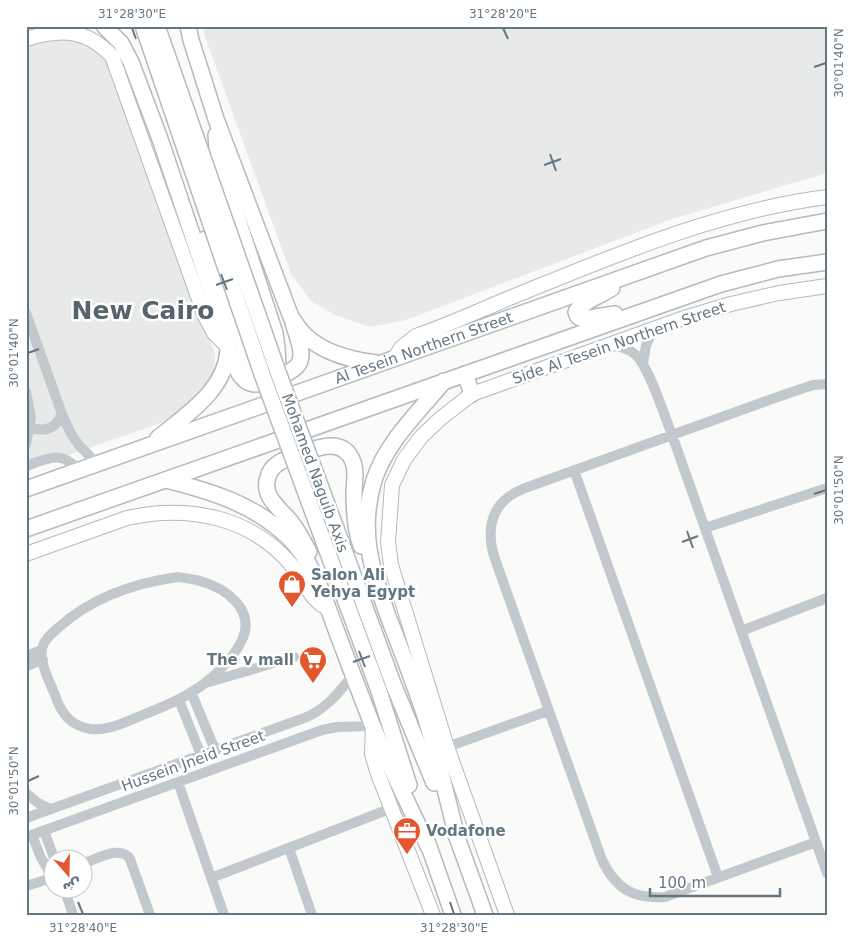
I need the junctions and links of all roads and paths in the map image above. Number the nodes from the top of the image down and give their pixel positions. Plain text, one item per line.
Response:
1 (104, 26) edge
2 (117, 26) edge
3 (142, 26) edge
4 (157, 26) edge
5 (188, 26) edge
6 (26, 40) edge
7 (122, 43) junction
8 (216, 119) junction
9 (160, 139) junction
10 (827, 197) edge
11 (827, 221) edge
12 (827, 262) edge
13 (629, 275) junction
14 (827, 286) edge
15 (26, 313) edge
16 (640, 313) junction
17 (291, 317) junction
18 (654, 329) junction
19 (611, 345) junction
20 (228, 347) junction
21 (387, 361) junction
22 (643, 364) junction
23 (270, 374) junction
24 (465, 374) junction
25 (444, 381) junction
26 (827, 384) edge
27 (26, 392) edge
28 (472, 394) junction
29 (62, 414) junction
30 (30, 427) junction
31 (672, 435) junction
32 (26, 444) edge
33 (151, 444) junction
34 (96, 464) junction
35 (26, 466) edge
36 (78, 470) junction
37 (574, 470) junction
38 (166, 480) junction
39 (827, 488) edge
40 (26, 489) edge
41 (705, 528) junction
42 (26, 529) edge
43 (26, 554) edge
44 (374, 577) junction
45 (320, 587) junction
46 (825, 600) edge
47 (328, 608) junction
48 (741, 631) junction
49 (42, 655) junction
50 (26, 656) edge
51 (294, 657) dead end
52 (26, 666) edge
53 (353, 675) junction
54 (205, 683) junction
55 (191, 692) junction
56 (178, 700) junction
57 (548, 711) junction
58 (373, 726) junction
59 (447, 747) junction
60 (215, 750) junction
61 (201, 755) junction
62 (156, 771) junction
63 (178, 782) junction
64 (162, 788) junction
65 (26, 793) edge
66 (392, 808) junction
67 (50, 809) junction
68 (26, 818) edge
69 (44, 831) junction
70 (29, 836) edge
71 (457, 837) junction
72 (816, 842) junction
73 (50, 848) edge
74 (289, 848) junction
75 (430, 848) junction
76 (42, 860) edge
77 (92, 861) edge
78 (827, 873) edge
79 (718, 877) junction
80 (211, 878) junction
81 (42, 880) edge
82 (26, 886) edge
83 (67, 898) edge
84 (73, 915) edge
85 (150, 915) edge
86 (224, 915) edge
87 (312, 915) edge
88 (433, 915) edge
89 (453, 915) edge
90 (485, 915) edge
91 (506, 915) edge

1 - 7 main road
2 - 7 main road
3 - 23 main road, Mohamed Naguib Axis, bridge
4 - 23 main road, Mohamed Naguib Axis, bridge
5 - 8 main road
6 - 20 street
7 - 9 main road
8 - 17 main road
8 - 23 main road, bridge
9 - 20 main road
9 - 23 main road
10 - 21 street
11 - 13 main road, Al Tesein Northern Street
12 - 16 main road
13 - 16 main road
13 - 21 main road, Al Tesein Northern Street
14 - 18 street, Side Al Tesein Northern Street
15 - 29 street
16 - 24 main road
17 - 20 main road
17 - 21 main road
18 - 19 street, Side Al Tesein Northern Street
18 - 22 street
19 - 22 street
19 - 28 street, Side Al Tesein Northern Street
20 - 33 main road
21 - 33 main road, Al Tesein Northern Street
22 - 31 street
23 - 71 main road, Mohamed Naguib Axis, bridge
23 - 75 main road, Mohamed Naguib Axis, bridge
24 - 25 main road
24 - 28 main road
25 - 38 main road
25 - 44 main road
26 - 31 street
27 - 30 street
28 - 59 street, Side Al Tesein Northern Street
29 - 30 street
29 - 34 street
30 - 32 street
31 - 37 street
31 - 41 street
33 - 34 main road, Al Tesein Northern Street
34 - 36 main road, Al Tesein Northern Street
35 - 36 street
36 - 40 main road, Al Tesein Northern Street
37 - 57 street
37 - 79 street
38 - 42 main road
38 - 45 main road
39 - 41 street
41 - 48 street
43 - 47 street
44 - 45 main road
44 - 71 main road
45 - 47 main road
46 - 48 street
47 - 53 main road
48 - 72 street
49 - 50 street
49 - 52 street
49 - 54 street
49 - 56 street
51 - 54 street
53 - 58 main road
53 - 60 street, Hussein Jneid Street
54 - 55 street
55 - 56 street
55 - 60 street
56 - 61 street
57 - 59 street
57 - 79 street
58 - 63 street, Hussein Jneid Street
58 - 66 street
58 - 75 main road
59 - 91 street, Side Al Tesein Northern Street
60 - 61 street, Hussein Jneid Street
61 - 62 street, Hussein Jneid Street
62 - 64 street
62 - 67 street, Hussein Jneid Street
63 - 64 street, Hussein Jneid Street
63 - 80 street
64 - 69 street, Hussein Jneid Street
65 - 67 street
66 - 74 street
66 - 88 street
67 - 68 street, Hussein Jneid Street
69 - 70 street, Hussein Jneid Street
69 - 73 street
70 - 76 street
71 - 90 main road, Mohamed Naguib Axis
72 - 78 street
72 - 79 street
74 - 80 street
74 - 87 street
75 - 89 main road, Mohamed Naguib Axis
77 - 85 street
80 - 86 street
81 - 82 street
83 - 84 street

